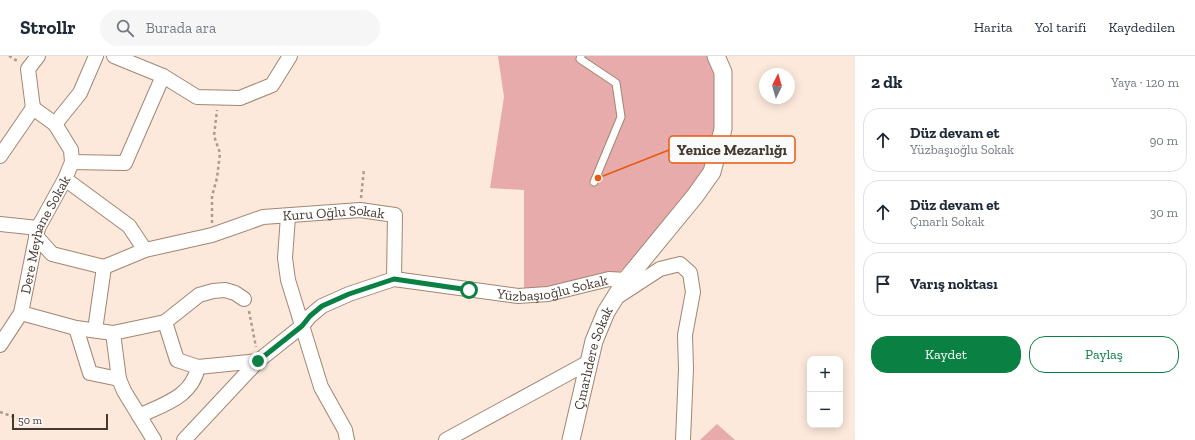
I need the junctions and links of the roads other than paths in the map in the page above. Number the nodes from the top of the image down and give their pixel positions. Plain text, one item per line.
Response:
1 (38, 56) edge
2 (96, 56) edge
3 (114, 56) edge
4 (290, 56) edge
5 (581, 56) edge
6 (716, 56) edge
7 (163, 76) junction
8 (33, 108) junction
9 (55, 124) junction
10 (0, 156) edge
11 (72, 162) junction
12 (65, 180) junction
13 (594, 182) dead end
14 (288, 216) junction
15 (0, 224) edge
16 (37, 232) junction
17 (145, 250) junction
18 (104, 268) junction
19 (394, 279) junction
20 (626, 280) junction
21 (614, 298) junction
22 (244, 299) road end
23 (21, 313) junction
24 (165, 322) junction
25 (302, 326) junction
26 (76, 328) junction
27 (95, 330) junction
28 (113, 333) junction
29 (0, 345) edge
30 (258, 361) junction
31 (589, 362) junction
32 (198, 366) junction
33 (119, 379) junction
34 (139, 416) junction
35 (154, 440) edge
36 (184, 440) edge
37 (347, 440) edge
38 (446, 440) edge
39 (571, 440) edge
40 (683, 440) edge

1 - 8 street
2 - 9 street
3 - 7 street
4 - 7 street
5 - 13 lane
6 - 20 street, Çınarlıdere Sokak
7 - 11 street
8 - 9 street
8 - 10 street
9 - 11 street, Dere Meyhane Sokak
11 - 12 street, Dere Meyhane Sokak
12 - 16 street, Dere Meyhane Sokak
12 - 17 street
14 - 17 street, Kuru Oğlu Sokak
14 - 19 street, Kuru Oğlu Sokak
14 - 25 street
15 - 16 street
16 - 18 street
16 - 23 street, Dere Meyhane Sokak
17 - 18 street, Kuru Oğlu Sokak
18 - 27 street
19 - 20 street, Yüzbaşıoğlu Sokak
19 - 25 street, Yüzbaşıoğlu Sokak
20 - 21 street, Çınarlıdere Sokak
21 - 31 street, Çınarlıdere Sokak
21 - 40 street
22 - 24 street
23 - 26 street
23 - 29 street, Dere Meyhane Sokak
24 - 28 street
24 - 32 street
25 - 30 street, Yüzbaşıoğlu Sokak
25 - 37 street
26 - 27 street
26 - 33 street
27 - 28 street
28 - 33 street
30 - 32 street
30 - 36 street, Yüzbaşıoğlu Sokak
31 - 38 street
31 - 39 street, Çınarlıdere Sokak
32 - 34 street
33 - 34 street
34 - 35 street

